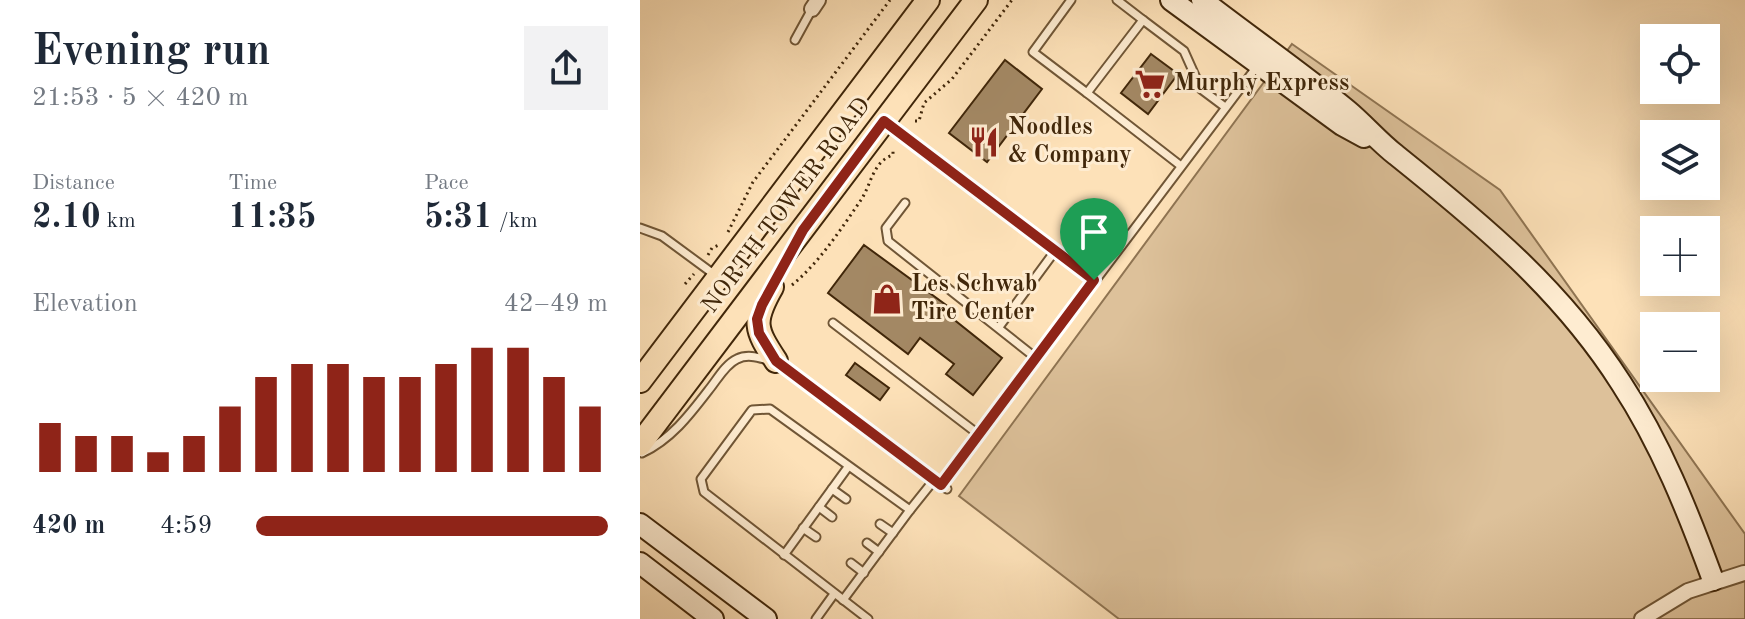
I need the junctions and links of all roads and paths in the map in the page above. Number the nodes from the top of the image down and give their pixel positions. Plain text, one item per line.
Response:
1 (890, 0) edge
2 (928, 0) edge
3 (976, 0) edge
4 (1012, 0) edge
5 (1071, 0) edge
6 (1117, 0) edge
7 (1171, 0) edge
8 (1202, 0) edge
9 (815, 5) edge
10 (1143, 20) junction
11 (795, 40) dead end
12 (1263, 58) junction
13 (1087, 93) junction
14 (1225, 107) junction
15 (884, 121) junction
16 (915, 121) dead end
17 (893, 151) dead end
18 (1181, 166) junction
19 (905, 203) dead end
20 (640, 228) edge
21 (803, 230) junction
22 (712, 250) dead end
23 (1055, 251) junction
24 (718, 278) junction
25 (1094, 280) junction
26 (783, 292) dead end
27 (833, 323) dead end
28 (999, 327) junction
29 (1036, 358) junction
30 (776, 361) junction
31 (640, 381) edge
32 (978, 434) junction
33 (640, 444) edge
34 (640, 453) edge
35 (848, 467) junction
36 (940, 484) junction
37 (832, 489) junction
38 (846, 499) dead end
39 (819, 507) junction
40 (910, 510) junction
41 (832, 517) dead end
42 (640, 524) edge
43 (880, 524) dead end
44 (803, 528) junction
45 (893, 533) junction
46 (816, 537) dead end
47 (867, 543) dead end
48 (879, 552) junction
49 (784, 555) junction
50 (640, 563) edge
51 (851, 563) dead end
52 (864, 573) junction
53 (1745, 573) edge
54 (1713, 580) junction
55 (834, 594) junction
56 (843, 600) junction
57 (713, 619) edge
58 (766, 619) edge
59 (816, 619) edge
60 (868, 619) edge
61 (1642, 619) edge

1 - 22 path
2 - 24 main road, NORTH TOWER ROAD
3 - 15 main road, NORTH TOWER ROAD
4 - 16 path
5 - 13 lane
6 - 10 lane
7 - 12 street
8 - 12 street
9 - 11 lane
10 - 13 lane
10 - 14 lane
12 - 14 lane
12 - 54 street
13 - 18 lane
14 - 18 lane
15 - 21 main road, NORTH TOWER ROAD
15 - 23 lane
17 - 26 path
18 - 25 lane
19 - 28 lane
20 - 24 lane
21 - 30 main road
21 - 33 main road, NORTH TOWER ROAD
23 - 25 lane
23 - 28 lane
24 - 31 main road, NORTH TOWER ROAD
25 - 29 lane
27 - 32 lane
28 - 29 lane
29 - 32 lane
30 - 34 lane
30 - 36 lane
32 - 36 lane
35 - 37 lane
35 - 40 lane
35 - 49 lane
36 - 40 lane
37 - 38 lane
37 - 39 lane
39 - 41 lane
39 - 44 lane
40 - 45 lane
42 - 58 street
43 - 45 lane
44 - 46 lane
44 - 49 lane
45 - 48 lane
47 - 48 lane
48 - 52 lane
49 - 55 lane
50 - 57 street
51 - 52 lane
52 - 56 lane
53 - 54 street
54 - 61 street
55 - 56 lane
55 - 59 lane
56 - 60 lane

